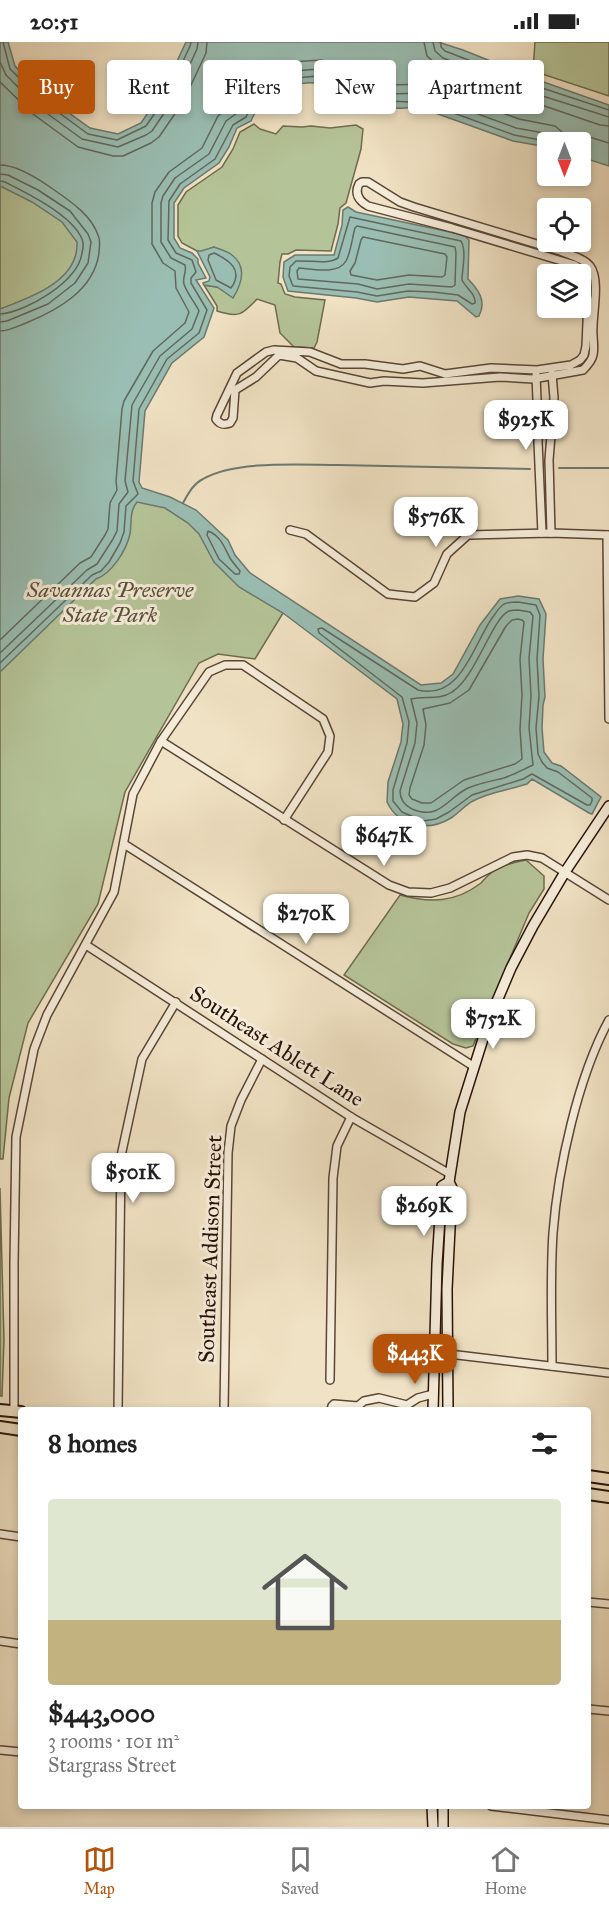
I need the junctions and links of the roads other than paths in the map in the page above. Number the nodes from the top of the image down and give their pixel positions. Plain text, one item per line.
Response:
1 (428, 211) junction
2 (424, 220) junction
3 (494, 231) junction
4 (491, 240) junction
5 (579, 263) junction
6 (285, 353) junction
7 (380, 366) junction
8 (537, 370) junction
9 (552, 372) junction
10 (453, 377) junction
11 (536, 378) junction
12 (379, 381) junction
13 (540, 496) junction
14 (550, 496) junction
15 (290, 530) dead end
16 (542, 533) junction
17 (551, 533) junction
18 (608, 535) edge
19 (609, 718) edge
20 (161, 741) junction
21 (609, 806) edge
22 (284, 820) junction
23 (124, 844) junction
24 (565, 872) junction
25 (609, 900) edge
26 (86, 945) junction
27 (176, 1002) junction
28 (609, 1020) edge
29 (262, 1059) junction
30 (473, 1066) junction
31 (351, 1117) junction
32 (449, 1178) junction
33 (449, 1354) junction
34 (552, 1366) junction
35 (609, 1373) edge
36 (330, 1380) dead end
37 (434, 1394) junction
38 (118, 1407) edge
39 (224, 1407) edge
40 (332, 1407) edge
41 (433, 1407) edge
42 (448, 1407) edge
43 (0, 1410) edge
44 (18, 1412) edge
45 (0, 1417) edge
46 (0, 1427) edge
47 (18, 1430) edge
48 (591, 1476) edge
49 (609, 1479) edge
50 (591, 1494) edge
51 (609, 1497) edge
52 (0, 1534) edge
53 (18, 1537) edge
54 (591, 1602) edge
55 (609, 1604) edge
56 (0, 1641) edge
57 (18, 1644) edge
58 (591, 1709) edge
59 (609, 1711) edge
60 (0, 1750) edge
61 (18, 1752) edge
62 (432, 1809) edge
63 (443, 1809) edge
64 (516, 1809) edge
65 (609, 1820) edge
66 (433, 1827) edge
67 (443, 1827) edge

1 - 2 street
1 - 2 street
1 - 3 street
2 - 4 street
3 - 4 street
3 - 5 street
4 - 5 street
5 - 9 street
6 - 6 street
6 - 7 street
6 - 12 street
7 - 10 street
7 - 12 street
8 - 9 street
8 - 10 street
8 - 11 street
9 - 11 street
9 - 14 street
10 - 11 street
10 - 12 street
11 - 13 street
13 - 14 street
13 - 16 street
14 - 17 street
15 - 16 street
16 - 17 street
17 - 18 street
18 - 19 street
20 - 22 street
20 - 22 street
20 - 23 street
21 - 24 street
22 - 24 street
23 - 26 street
23 - 30 street
24 - 25 street
24 - 30 street
26 - 27 street, Southeast Ablett Lane
26 - 44 street
27 - 29 street, Southeast Ablett Lane
27 - 38 street
28 - 34 street
29 - 31 street, Southeast Ablett Lane
29 - 39 street, Southeast Addison Street
30 - 32 street
31 - 32 street, Southeast Ablett Lane
31 - 36 street
32 - 33 street
32 - 37 street
33 - 34 street
33 - 42 street
34 - 35 street
37 - 40 street
37 - 41 street
43 - 44 main road
44 - 45 main road
46 - 47 main road
48 - 49 main road
50 - 51 main road
52 - 53 street
54 - 55 street
56 - 57 street
58 - 59 street
60 - 61 street
62 - 66 street
63 - 67 street
64 - 65 street

